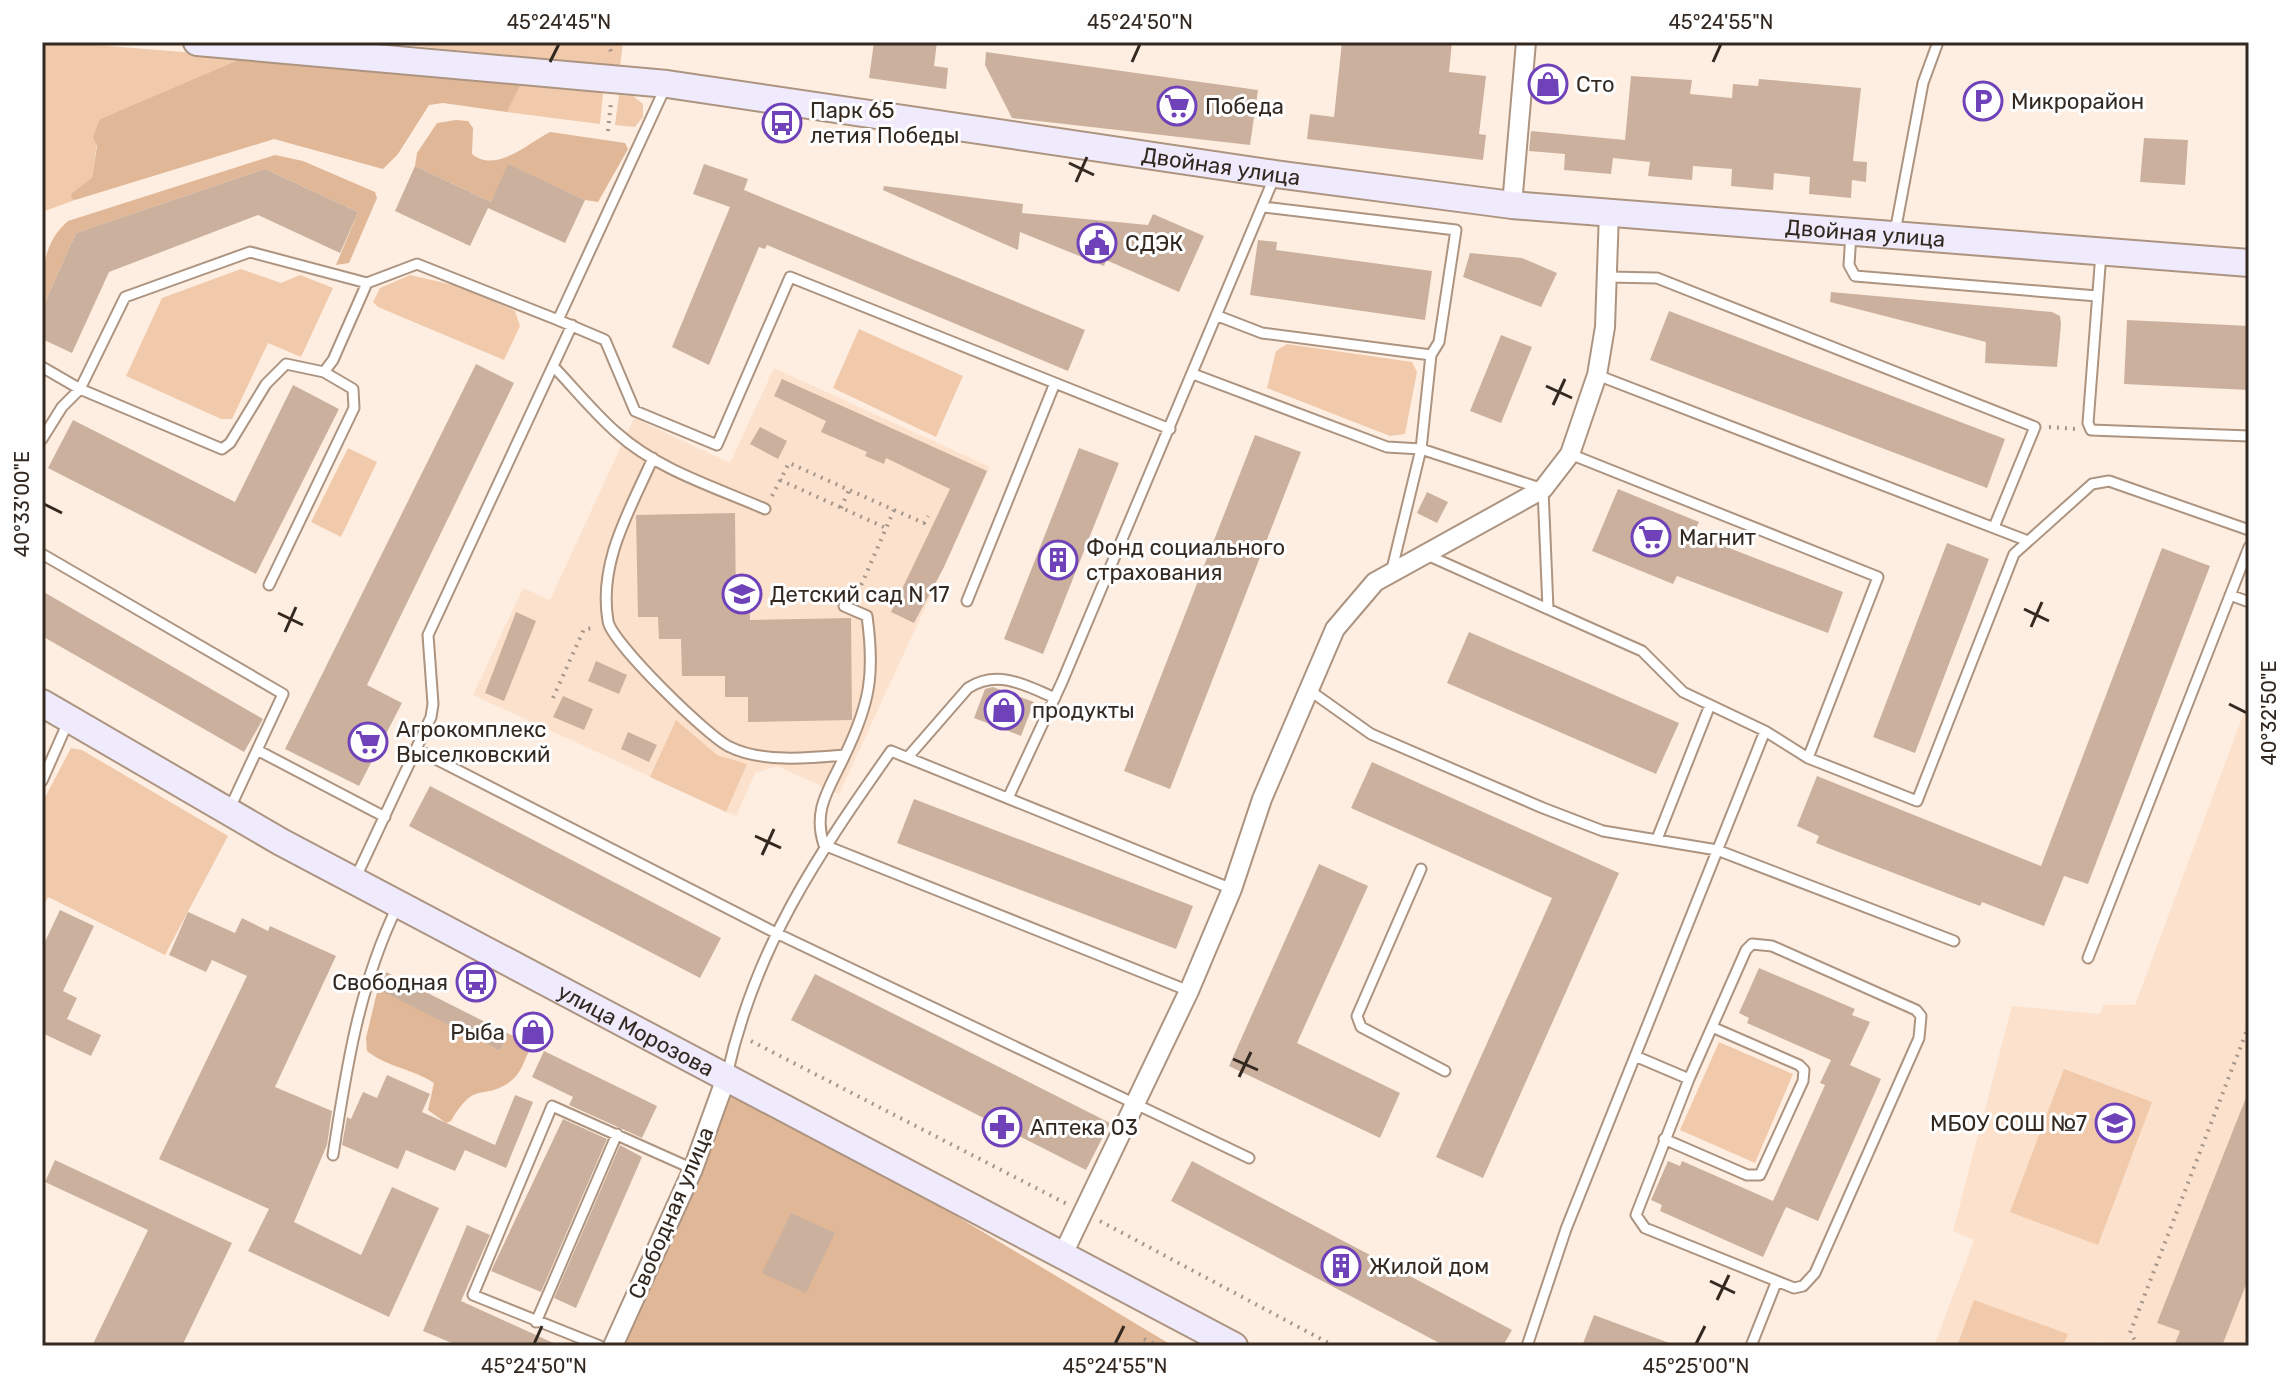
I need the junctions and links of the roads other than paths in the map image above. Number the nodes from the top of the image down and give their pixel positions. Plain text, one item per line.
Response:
1 (197, 42) edge
2 (1526, 42) edge
3 (1938, 42) edge
4 (667, 84) junction
5 (1275, 174) junction
6 (1512, 205) junction
7 (1264, 207) junction
8 (1609, 212) junction
9 (1851, 229) junction
10 (1895, 232) junction
11 (2101, 250) junction
12 (2249, 263) edge
13 (1608, 277) junction
14 (367, 283) junction
15 (2097, 296) junction
16 (1218, 316) junction
17 (558, 320) junction
18 (572, 325) junction
19 (1431, 355) junction
20 (553, 366) junction
21 (42, 367) edge
22 (324, 372) junction
23 (1193, 374) junction
24 (1597, 375) junction
25 (1055, 383) junction
26 (80, 389) junction
27 (1170, 429) junction
28 (2249, 436) edge
29 (42, 439) edge
30 (1421, 449) junction
31 (1570, 454) junction
32 (653, 458) junction
33 (1543, 489) junction
34 (765, 509) road end
35 (1994, 527) junction
36 (2249, 530) edge
37 (2028, 541) junction
38 (2249, 547) edge
39 (42, 554) edge
40 (1425, 554) junction
41 (1391, 573) junction
42 (269, 585) dead end
43 (2230, 595) junction
44 (967, 601) dead end
45 (2249, 602) edge
46 (848, 606) road end
47 (1548, 609) junction
48 (1309, 690) junction
49 (1055, 698) junction
50 (42, 703) edge
51 (1710, 705) junction
52 (70, 719) junction
53 (1765, 731) junction
54 (257, 750) junction
55 (418, 750) junction
56 (845, 755) junction
57 (908, 757) junction
58 (1808, 758) junction
59 (42, 781) edge
60 (1009, 796) junction
61 (228, 812) junction
62 (385, 817) junction
63 (1657, 839) junction
64 (824, 845) junction
65 (1717, 850) junction
66 (1421, 869) dead end
67 (355, 880) junction
68 (1232, 889) junction
69 (398, 904) junction
70 (774, 932) junction
71 (1954, 941) dead end
72 (2088, 958) dead end
73 (1189, 991) junction
74 (1712, 1027) junction
75 (1635, 1056) junction
76 (1445, 1071) dead end
77 (726, 1078) junction
78 (1689, 1079) junction
79 (1135, 1105) junction
80 (617, 1134) junction
81 (1664, 1139) junction
82 (333, 1155) dead end
83 (1249, 1158) dead end
84 (693, 1169) junction
85 (1063, 1254) junction
86 (1776, 1283) junction
87 (536, 1322) junction
88 (600, 1346) edge
89 (613, 1346) edge
90 (1234, 1346) edge
91 (1527, 1346) edge
92 (1751, 1346) edge

1 - 4 street, Двойная улица
2 - 6 street
3 - 10 lane
4 - 5 street, Двойная улица
4 - 17 lane
5 - 6 street, Двойная улица
5 - 7 lane
6 - 8 street, Двойная улица
7 - 16 lane
7 - 19 lane
8 - 9 street, Двойная улица
8 - 13 street
9 - 10 street, Двойная улица
9 - 15 lane
10 - 11 street, Двойная улица
11 - 12 street, Двойная улица
11 - 15 lane
13 - 24 street
13 - 35 lane
14 - 17 lane
14 - 22 lane
14 - 26 lane
15 - 28 lane
16 - 19 lane
16 - 23 lane
17 - 18 lane
18 - 20 lane
18 - 25 lane
19 - 30 lane
20 - 32 lane
20 - 55 lane
21 - 26 lane
22 - 26 lane
22 - 42 lane
23 - 27 lane
23 - 30 lane
24 - 31 street
24 - 35 lane
25 - 27 lane
25 - 44 lane
26 - 29 lane
27 - 49 lane
30 - 33 lane
30 - 41 lane
31 - 33 street
31 - 58 lane
32 - 34 lane
32 - 56 lane
33 - 40 street
33 - 47 lane
35 - 37 lane
36 - 37 lane
37 - 58 lane
38 - 43 lane
39 - 54 lane
40 - 41 street
40 - 47 lane
41 - 48 street
43 - 45 lane
43 - 72 lane
46 - 56 lane
47 - 51 lane
48 - 63 lane
48 - 68 street
49 - 57 lane
49 - 60 lane
50 - 52 street, улица Морозова
51 - 53 lane
51 - 63 lane
52 - 59 lane
52 - 61 street, улица Морозова
53 - 58 lane
53 - 65 lane
54 - 61 lane
54 - 62 lane
55 - 62 lane
55 - 70 lane
56 - 64 lane
57 - 60 lane
57 - 64 lane
60 - 68 lane
61 - 67 street, улица Морозова
62 - 67 lane
63 - 65 lane
64 - 70 lane
64 - 73 lane
65 - 71 lane
65 - 75 lane
66 - 76 lane
67 - 69 street, улица Морозова
68 - 73 street
69 - 77 street, улица Морозова
69 - 82 lane
70 - 77 lane
70 - 79 lane
73 - 79 street
74 - 78 lane
74 - 81 lane
74 - 86 lane
75 - 78 lane
75 - 91 lane
77 - 84 street, Свободная улица
77 - 85 street, улица Морозова
78 - 81 lane
79 - 83 lane
79 - 85 street
80 - 84 lane
80 - 87 lane
80 - 87 lane
81 - 86 lane
84 - 89 street, Свободная улица
85 - 90 street, улица Морозова
86 - 92 lane
87 - 88 lane

